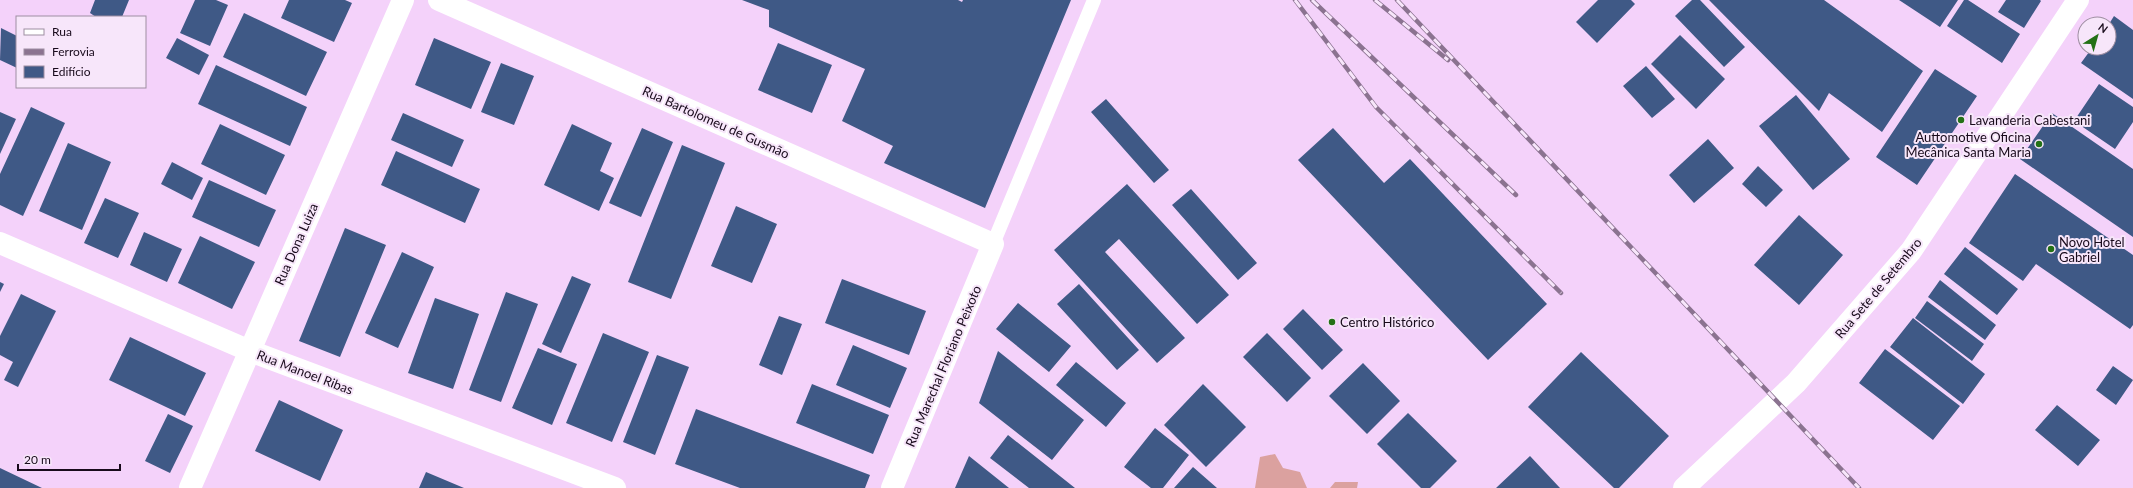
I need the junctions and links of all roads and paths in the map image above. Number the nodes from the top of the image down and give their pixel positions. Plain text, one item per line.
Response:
1 (403, 0) edge
2 (439, 0) edge
3 (1094, 0) edge
4 (2078, 0) edge
5 (0, 243) edge
6 (993, 244) junction
7 (250, 351) junction
8 (190, 488) edge
9 (615, 488) edge
10 (892, 488) edge
11 (1684, 488) edge

1 - 7 street, Rua Dona Luiza
2 - 6 street, Rua Bartolomeu de Gusmão
3 - 6 lane
4 - 11 street, Rua Sete de Setembro
5 - 7 street, Rua Manoel Ribas
6 - 10 street, Rua Marechal Floriano Peixoto
7 - 8 street, Rua Dona Luiza
7 - 9 street, Rua Manoel Ribas

